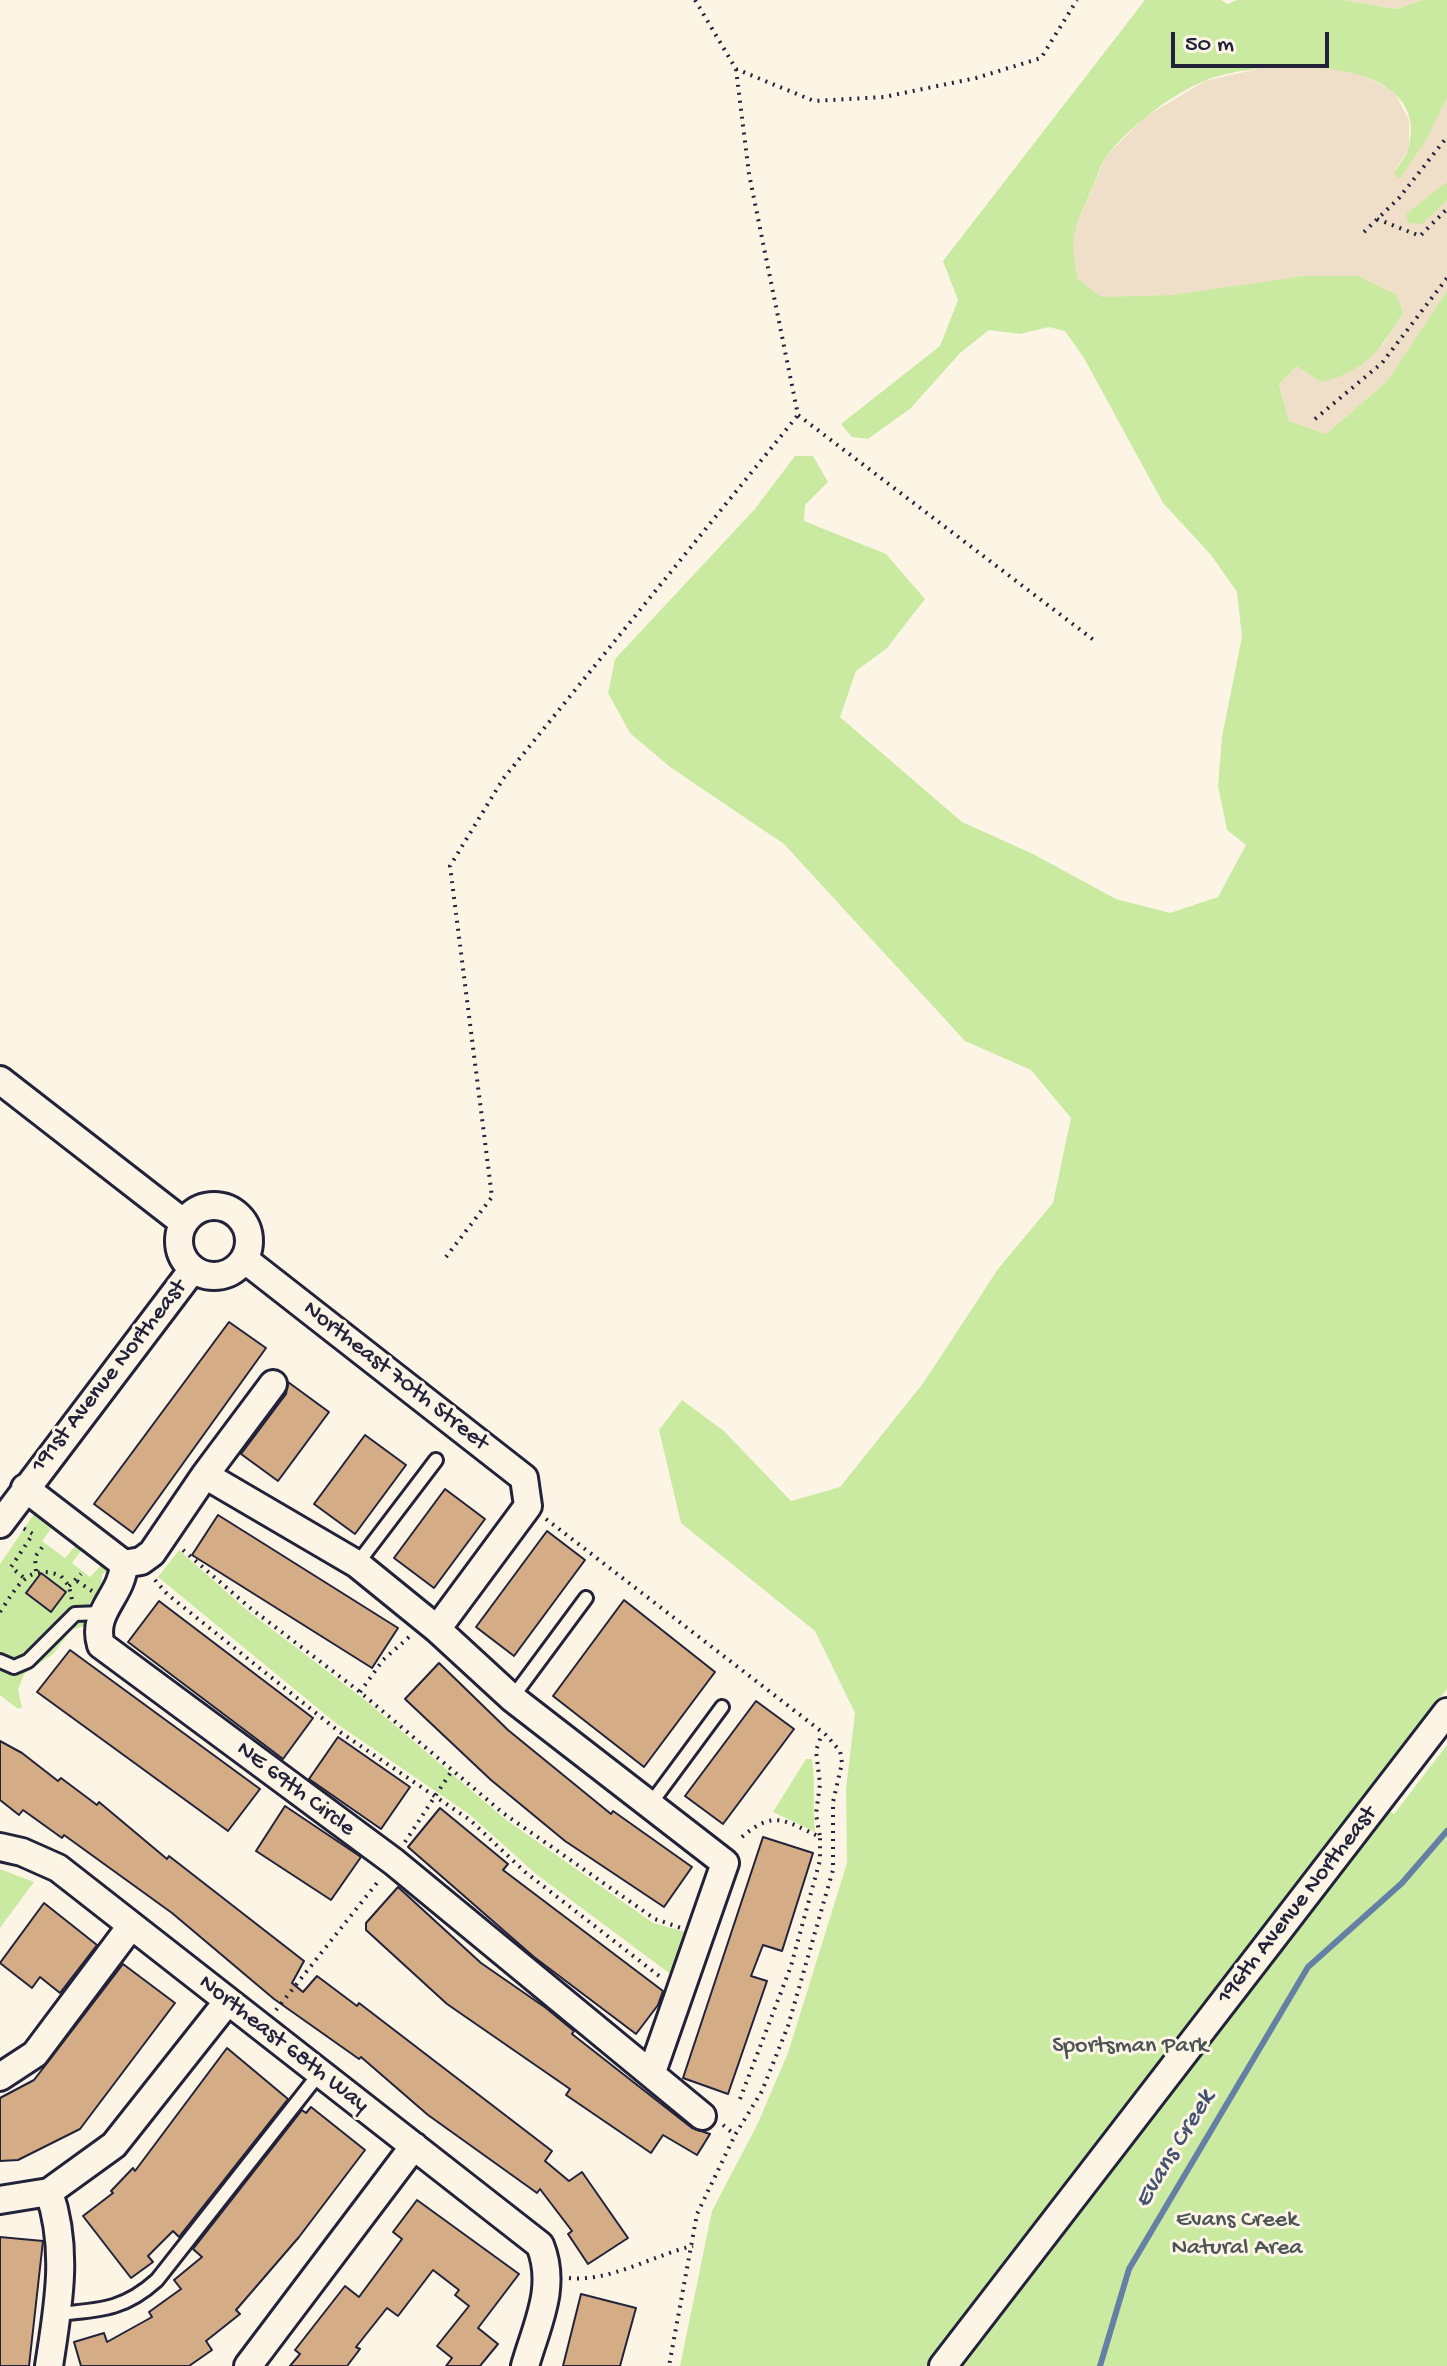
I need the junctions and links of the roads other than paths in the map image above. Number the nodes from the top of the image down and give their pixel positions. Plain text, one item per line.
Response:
1 (0, 1080) edge
2 (184, 1223) junction
3 (244, 1259) junction
4 (193, 1269) junction
5 (273, 1384) dead end
6 (436, 1460) dead end
7 (205, 1475) junction
8 (25, 1488) junction
9 (11, 1525) edge
10 (124, 1564) junction
11 (357, 1564) junction
12 (586, 1598) dead end
13 (101, 1613) junction
14 (429, 1623) junction
15 (0, 1661) edge
16 (512, 1698) junction
17 (722, 1707) dead end
18 (1447, 1712) edge
19 (649, 1806) junction
20 (0, 1847) edge
21 (131, 1926) junction
22 (228, 2001) junction
23 (652, 2072) junction
24 (319, 2074) junction
25 (3, 2076) edge
26 (702, 2116) dead end
27 (414, 2146) junction
28 (49, 2192) junction
29 (0, 2200) edge
30 (57, 2314) junction
31 (49, 2366) edge
32 (248, 2366) edge
33 (525, 2366) edge
34 (943, 2366) edge

1 - 2 street
2 - 3 street
2 - 4 street
3 - 4 street
3 - 14 street, Northeast 70th Street
4 - 8 street, 191st Avenue Northeast
5 - 7 street
6 - 11 lane
7 - 10 street
7 - 11 street
8 - 9 street, 191st Avenue Northeast
8 - 10 street
10 - 13 street
11 - 14 street
12 - 16 lane
13 - 15 lane
13 - 23 street, NE 69th Circle
14 - 16 street
16 - 19 street
17 - 19 lane
18 - 34 street, 196th Avenue Northeast
19 - 23 street
20 - 21 street, Northeast 68th Way
21 - 22 street, Northeast 68th Way
21 - 25 street
22 - 24 street, Northeast 68th Way
22 - 28 street
23 - 26 street, NE 69th Circle
24 - 27 street, Northeast 68th Way
24 - 30 lane
27 - 32 street
27 - 33 street, Northeast 68th Way
28 - 29 street
28 - 30 street
30 - 31 street

